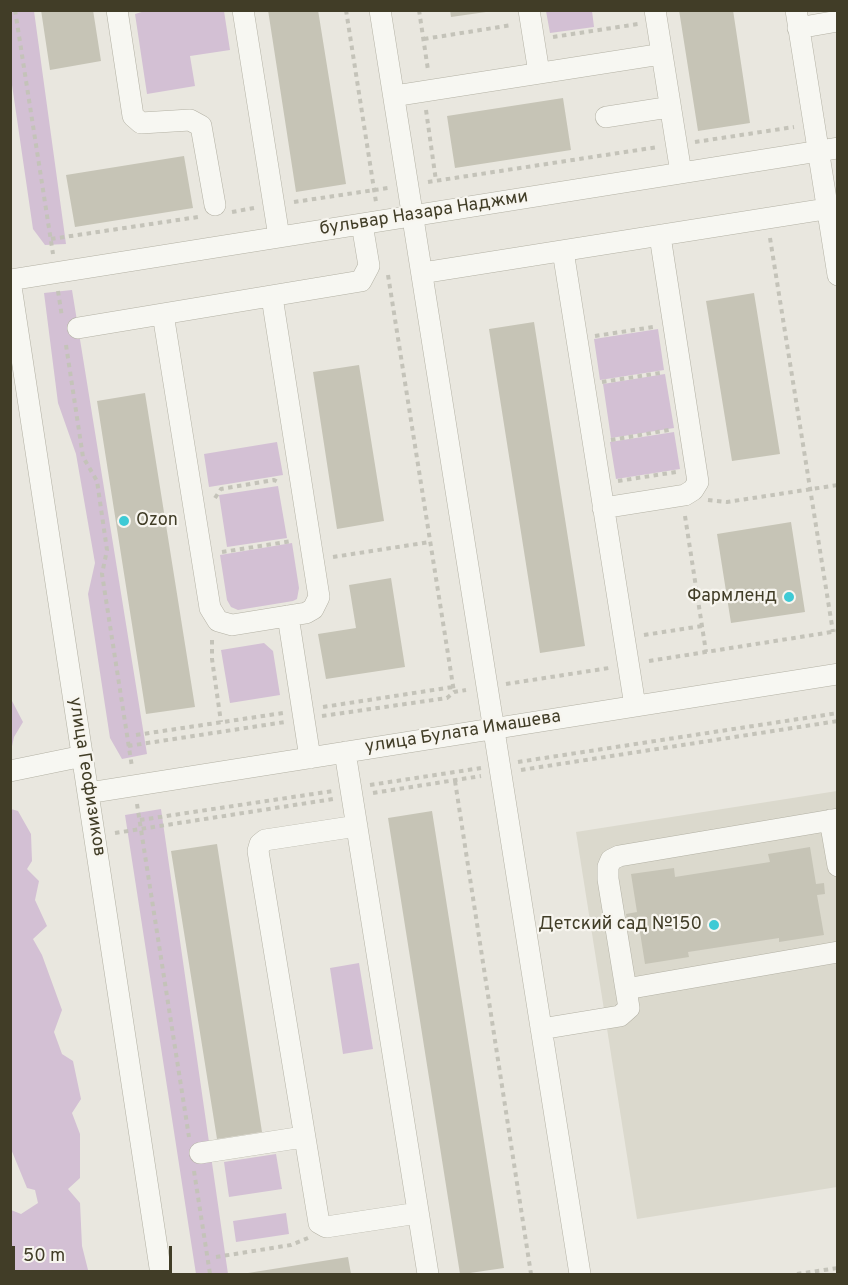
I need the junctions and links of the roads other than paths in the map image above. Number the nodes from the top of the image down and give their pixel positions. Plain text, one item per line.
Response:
1 (117, 10) edge
2 (243, 10) edge
3 (380, 10) edge
4 (656, 16) edge
5 (797, 19) edge
6 (837, 21) edge
7 (531, 24) edge
8 (662, 54) junction
9 (539, 73) junction
10 (394, 96) junction
11 (670, 107) junction
12 (606, 117) dead end
13 (828, 150) edge
14 (681, 173) junction
15 (832, 208) edge
16 (216, 211) road end
17 (413, 216) junction
18 (371, 222) junction
19 (660, 236) junction
20 (279, 237) junction
21 (563, 251) junction
22 (422, 273) junction
23 (837, 275) edge
24 (10, 280) edge
25 (272, 297) junction
26 (163, 314) junction
27 (69, 329) road end
28 (603, 508) junction
29 (288, 616) junction
30 (837, 674) edge
31 (635, 706) junction
32 (494, 728) junction
33 (345, 752) junction
34 (83, 756) junction
35 (310, 758) junction
36 (10, 771) edge
37 (88, 793) junction
38 (834, 820) edge
39 (357, 825) junction
40 (837, 866) edge
41 (837, 952) edge
42 (626, 989) junction
43 (541, 1029) junction
44 (303, 1137) junction
45 (195, 1156) road end
46 (418, 1213) junction
47 (161, 1275) edge
48 (428, 1275) edge
49 (580, 1275) edge

1 - 16 street
2 - 20 street
3 - 10 street
4 - 8 street
5 - 6 street
5 - 13 street
7 - 9 street
8 - 9 street
8 - 11 street
9 - 10 street
10 - 17 street
11 - 12 street
11 - 14 street
13 - 14 street, бульвар Назара Наджми
13 - 15 street
14 - 17 street, бульвар Назара Наджми
15 - 19 street
15 - 23 street
17 - 18 street, бульвар Назара Наджми
17 - 22 street
18 - 20 street, бульвар Назара Наджми
18 - 25 street
19 - 21 street
19 - 28 street
20 - 24 street, бульвар Назара Наджми
21 - 22 street
21 - 28 street
22 - 32 street
24 - 34 street, улица Геофизиков
25 - 26 street
25 - 29 street
26 - 27 street
26 - 29 street
28 - 31 street
29 - 35 street
30 - 31 street, улица Булата Имашева
31 - 32 street, улица Булата Имашева
32 - 33 street, улица Булата Имашева
32 - 43 street
33 - 35 street, улица Булата Имашева
33 - 39 street
34 - 36 street
34 - 37 street, улица Геофизиков
35 - 37 street, улица Булата Имашева
37 - 47 street, улица Геофизиков
38 - 40 street
38 - 42 street
39 - 44 street
39 - 46 street
41 - 42 street
42 - 43 street
43 - 49 street
44 - 45 street
44 - 46 street
46 - 48 street

